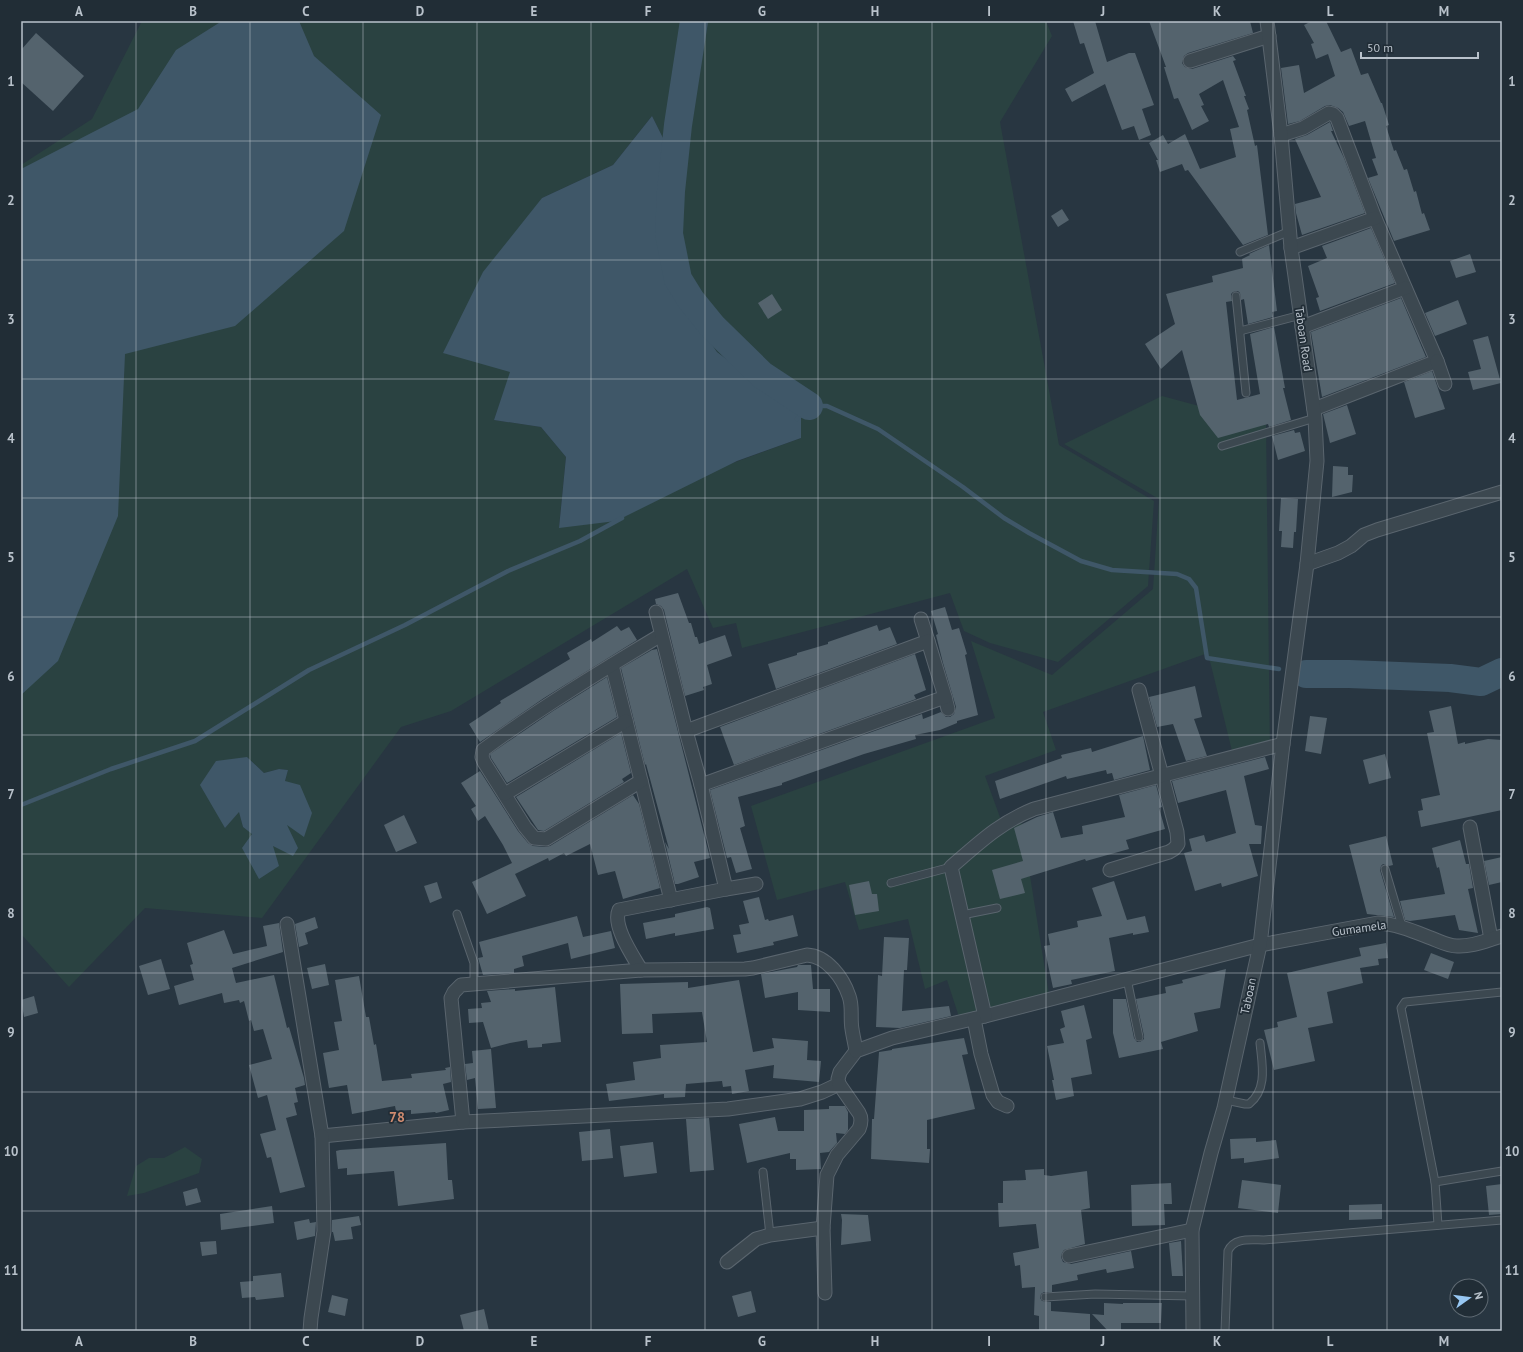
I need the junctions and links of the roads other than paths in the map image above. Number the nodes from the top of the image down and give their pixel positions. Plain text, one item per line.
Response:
1 (1267, 21) edge
2 (1269, 36) junction
3 (1190, 61) dead end
4 (1281, 135) junction
5 (1375, 218) junction
6 (1290, 231) junction
7 (1291, 248) junction
8 (1240, 252) dead end
9 (1405, 288) junction
10 (1236, 296) dead end
11 (1302, 321) junction
12 (1240, 331) junction
13 (1437, 361) junction
14 (1445, 384) dead end
15 (1246, 393) dead end
16 (1315, 414) junction
17 (1222, 446) dead end
18 (1502, 492) edge
19 (1307, 564) junction
20 (656, 612) dead end
21 (921, 619) dead end
22 (661, 635) junction
23 (928, 641) junction
24 (1294, 658) joint
25 (612, 665) junction
26 (1139, 690) dead end
27 (626, 720) junction
28 (686, 732) junction
29 (1283, 744) junction
30 (1161, 775) junction
31 (642, 781) junction
32 (701, 785) junction
33 (505, 794) junction
34 (1470, 827) dead end
35 (951, 867) junction
36 (1385, 869) dead end
37 (1110, 870) dead end
38 (891, 883) dead end
39 (756, 884) dead end
40 (726, 889) junction
41 (671, 900) junction
42 (997, 908) dead end
43 (457, 914) dead end
44 (962, 915) junction
45 (288, 924) dead end
46 (1402, 926) junction
47 (1496, 938) edge
48 (1260, 945) junction
49 (641, 970) junction
50 (1128, 979) junction
51 (474, 984) junction
52 (1502, 992) edge
53 (979, 1018) junction
54 (1139, 1037) dead end
55 (1260, 1043) dead end
56 (856, 1051) junction
57 (839, 1084) junction
58 (1226, 1100) junction
59 (1007, 1106) dead end
60 (463, 1122) junction
61 (322, 1136) junction
62 (763, 1172) dead end
63 (1502, 1172) edge
64 (1435, 1182) junction
65 (1502, 1220) edge
66 (1438, 1225) junction
67 (823, 1228) junction
68 (1192, 1230) junction
69 (770, 1235) junction
70 (1069, 1256) dead end
71 (727, 1262) dead end
72 (825, 1294) dead end
73 (1193, 1296) junction
74 (1045, 1297) dead end
75 (310, 1331) edge
76 (1193, 1331) edge
77 (1225, 1331) edge

1 - 2 street, Taboan Road
2 - 3 street
2 - 4 street, Taboan Road
4 - 5 street
4 - 6 street, Taboan Road
5 - 7 street
5 - 9 street
6 - 7 street, Taboan Road
6 - 8 lane
7 - 11 street, Taboan Road
9 - 11 street
9 - 13 street
10 - 12 lane
11 - 12 lane
11 - 16 street, Taboan Road
12 - 15 lane
13 - 14 street
13 - 16 street
16 - 17 lane
16 - 19 street, Taboan Road
18 - 19 street
19 - 24 street, Taboan Road
20 - 22 street
21 - 23 street
22 - 25 street
22 - 28 street
23 - 28 street
23 - 32 street
24 - 29 street, Taboan
25 - 27 street
25 - 33 street
26 - 30 street
27 - 31 street
27 - 33 street
28 - 32 street
29 - 30 street
29 - 48 street, Taboan
30 - 35 street
30 - 37 street
31 - 33 street
31 - 41 street
32 - 40 street
34 - 47 street
35 - 38 lane
35 - 44 street
36 - 46 lane
39 - 40 street
40 - 41 street
41 - 49 street
42 - 44 lane
43 - 51 lane
44 - 53 street
45 - 61 street
46 - 47 street, Gumamela
46 - 48 street, Gumamela
48 - 50 street, Gumamela
48 - 58 street, Taboan
49 - 51 street
49 - 56 street
50 - 53 street, Gumamela
50 - 54 lane
51 - 60 street
52 - 64 lane
53 - 56 street, Gumamela
53 - 59 street
55 - 58 lane
56 - 57 street
57 - 60 street
57 - 67 street
58 - 68 street, Taboan
60 - 61 street
61 - 75 street
62 - 69 lane
63 - 64 lane
64 - 66 lane
65 - 66 lane
66 - 77 lane
67 - 69 street
67 - 72 street
68 - 70 street
68 - 73 street, Taboan
69 - 71 street
73 - 74 lane
73 - 76 street, Taboan

